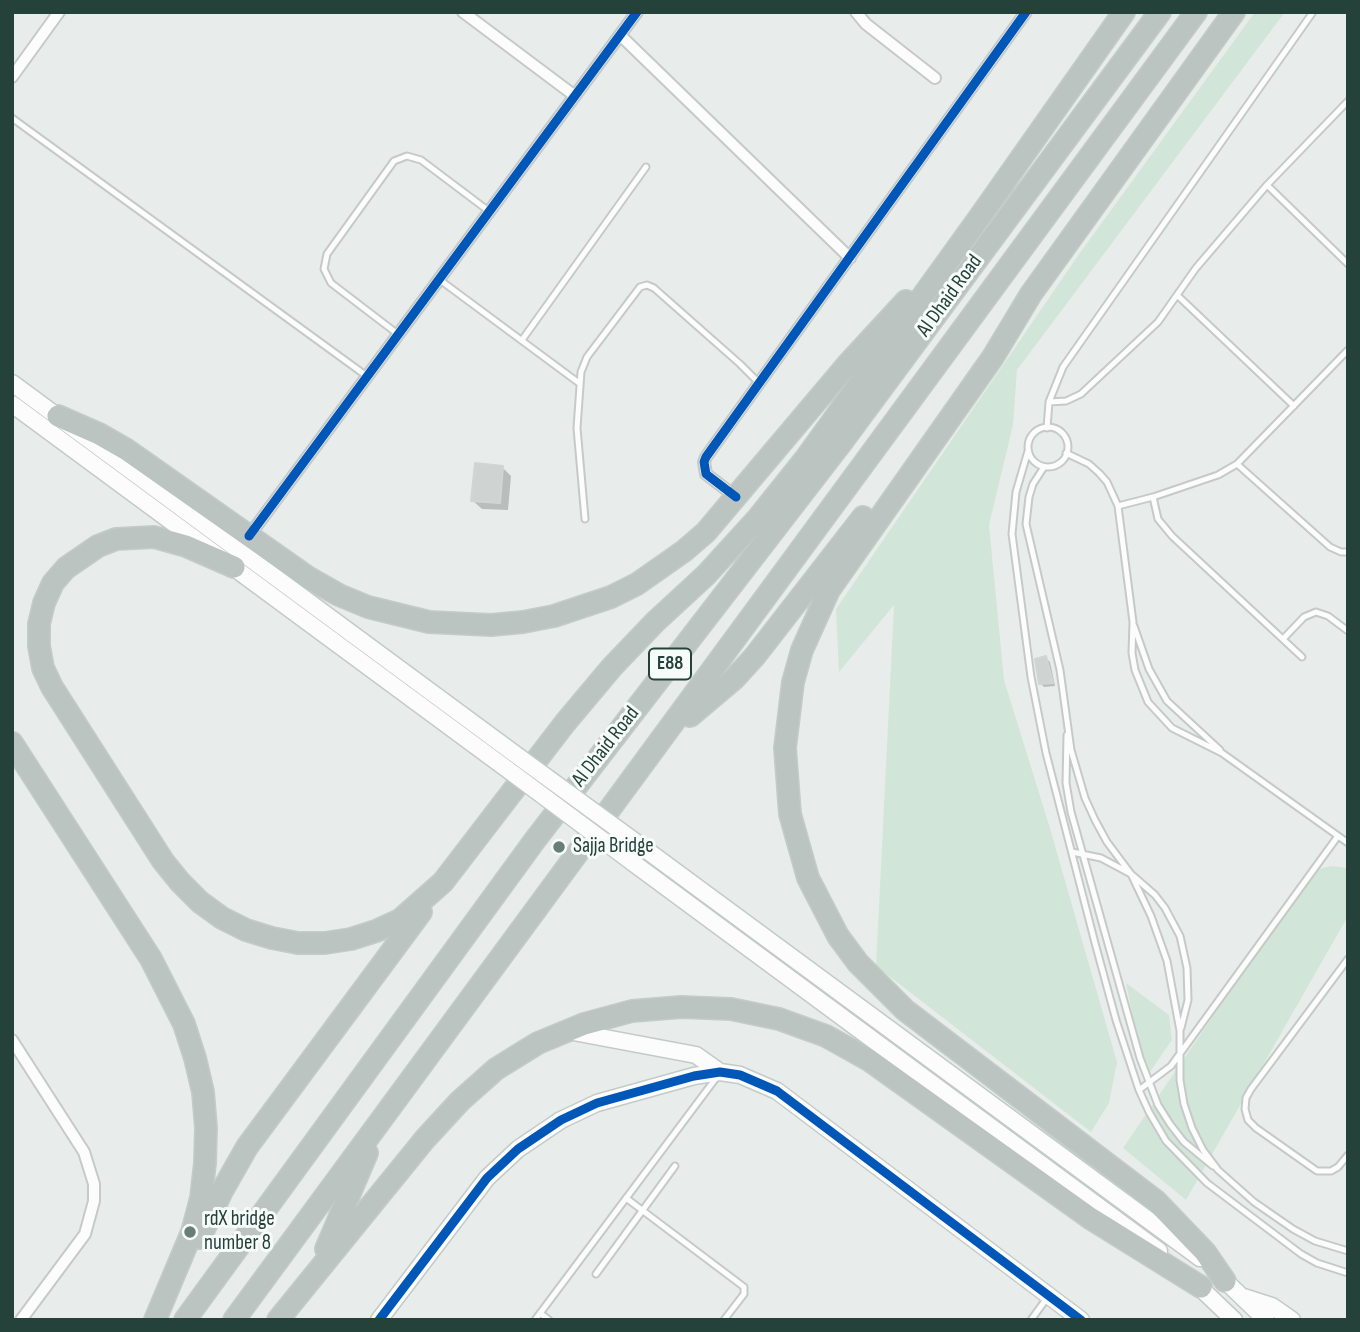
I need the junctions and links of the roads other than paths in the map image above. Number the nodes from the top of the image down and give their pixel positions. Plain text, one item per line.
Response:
1 (60, 12) edge
2 (463, 12) edge
3 (636, 12) edge
4 (856, 12) edge
5 (1026, 12) edge
6 (1111, 12) edge
7 (1124, 12) edge
8 (1160, 12) edge
9 (1196, 12) edge
10 (1234, 12) edge
11 (1313, 12) edge
12 (620, 35) junction
13 (12, 77) edge
14 (935, 78) dead end
15 (1067, 93) junction
16 (575, 96) junction
17 (1348, 101) edge
18 (12, 118) edge
19 (646, 167) dead end
20 (1267, 186) junction
21 (490, 212) junction
22 (979, 218) junction
23 (850, 258) junction
24 (1348, 264) edge
25 (440, 280) junction
26 (1031, 294) junction
27 (1177, 295) junction
28 (399, 335) junction
29 (522, 340) junction
30 (1348, 350) edge
31 (368, 377) junction
32 (12, 383) edge
33 (579, 383) junction
34 (760, 384) junction
35 (1049, 402) junction
36 (12, 404) edge
37 (1294, 406) junction
38 (58, 416) junction
39 (1047, 428) junction
40 (1028, 452) junction
41 (1066, 453) junction
42 (1237, 464) junction
43 (1044, 467) junction
44 (736, 497) junction
45 (1153, 497) junction
46 (1118, 506) junction
47 (585, 519) dead end
48 (249, 536) junction
49 (1348, 552) edge
50 (234, 567) junction
51 (1133, 622) junction
52 (1348, 631) edge
53 (1283, 639) junction
54 (1302, 657) dead end
55 (1068, 725) junction
56 (661, 740) junction
57 (12, 743) edge
58 (1222, 753) junction
59 (1338, 836) junction
60 (1348, 843) edge
61 (1072, 852) junction
62 (1084, 854) junction
63 (1131, 874) junction
64 (443, 882) junction
65 (1348, 959) edge
66 (568, 1031) junction
67 (1180, 1031) junction
68 (12, 1040) edge
69 (1180, 1054) junction
70 (720, 1072) junction
71 (1149, 1084) junction
72 (1139, 1090) junction
73 (380, 1121) junction
74 (1348, 1155) edge
75 (675, 1166) dead end
76 (1218, 1170) junction
77 (626, 1198) junction
78 (643, 1210) junction
79 (1348, 1251) edge
80 (1348, 1273) edge
81 (596, 1275) dead end
82 (314, 1276) junction
83 (1225, 1281) junction
84 (1201, 1287) junction
85 (1049, 1296) junction
86 (1243, 1297) junction
87 (540, 1313) junction
88 (21, 1320) edge
89 (157, 1320) edge
90 (185, 1320) edge
91 (234, 1320) edge
92 (278, 1320) edge
93 (379, 1320) edge
94 (535, 1320) edge
95 (549, 1320) edge
96 (724, 1320) edge
97 (1031, 1320) edge
98 (1081, 1320) edge
99 (1234, 1320) edge
100 (1266, 1320) edge
101 (1292, 1320) edge

1 - 13 street
2 - 16 street
3 - 12 street
4 - 14 street
5 - 23 street
6 - 15 street
7 - 15 highway
8 - 90 highway, Al Dhaid Road / E88
9 - 56 highway, Al Dhaid Road / E88
10 - 26 highway
11 - 35 lane
12 - 16 street
12 - 23 street
15 - 22 highway
16 - 21 street
17 - 20 lane
18 - 31 lane
19 - 29 lane
20 - 24 lane
20 - 27 lane
21 - 25 street
21 - 28 lane
22 - 44 highway
22 - 64 highway
23 - 34 street
25 - 28 street
25 - 29 lane
26 - 56 highway
26 - 83 highway
27 - 35 lane
27 - 37 lane
28 - 31 street
29 - 33 lane
30 - 37 lane
31 - 48 street
32 - 38 main road
33 - 34 lane
33 - 47 lane
34 - 44 street
35 - 39 lane
36 - 50 main road
37 - 42 lane
38 - 48 highway
38 - 83 main road, bridge
39 - 40 lane
39 - 41 lane
40 - 43 lane
40 - 61 lane
41 - 43 lane
41 - 46 lane
42 - 45 lane
42 - 49 lane
43 - 55 lane
44 - 48 highway
45 - 46 lane
45 - 53 lane
46 - 51 lane
50 - 64 highway
50 - 84 main road, bridge
51 - 58 lane
51 - 58 lane
52 - 53 lane
53 - 54 lane
55 - 62 lane
55 - 63 lane
56 - 73 highway, Al Dhaid Road / E88
57 - 89 highway
58 - 59 lane
59 - 60 lane
59 - 69 lane
61 - 62 lane
61 - 72 lane
62 - 63 lane
62 - 71 lane
63 - 67 lane
63 - 67 lane
64 - 89 highway
65 - 74 lane
66 - 70 main road
66 - 82 highway
66 - 84 highway
67 - 69 lane
68 - 88 street
69 - 71 lane
69 - 76 lane
70 - 77 lane
70 - 85 main road
70 - 93 main road
71 - 72 lane
71 - 76 lane
72 - 80 lane
73 - 82 highway
73 - 91 highway, Al Dhaid Road / E88
75 - 78 lane
76 - 79 lane
77 - 78 lane
77 - 87 lane
78 - 81 lane
78 - 96 lane
82 - 92 highway
83 - 86 main road
84 - 99 main road
85 - 97 lane
85 - 98 main road
86 - 100 main road
86 - 101 main road
87 - 94 lane
87 - 95 lane

